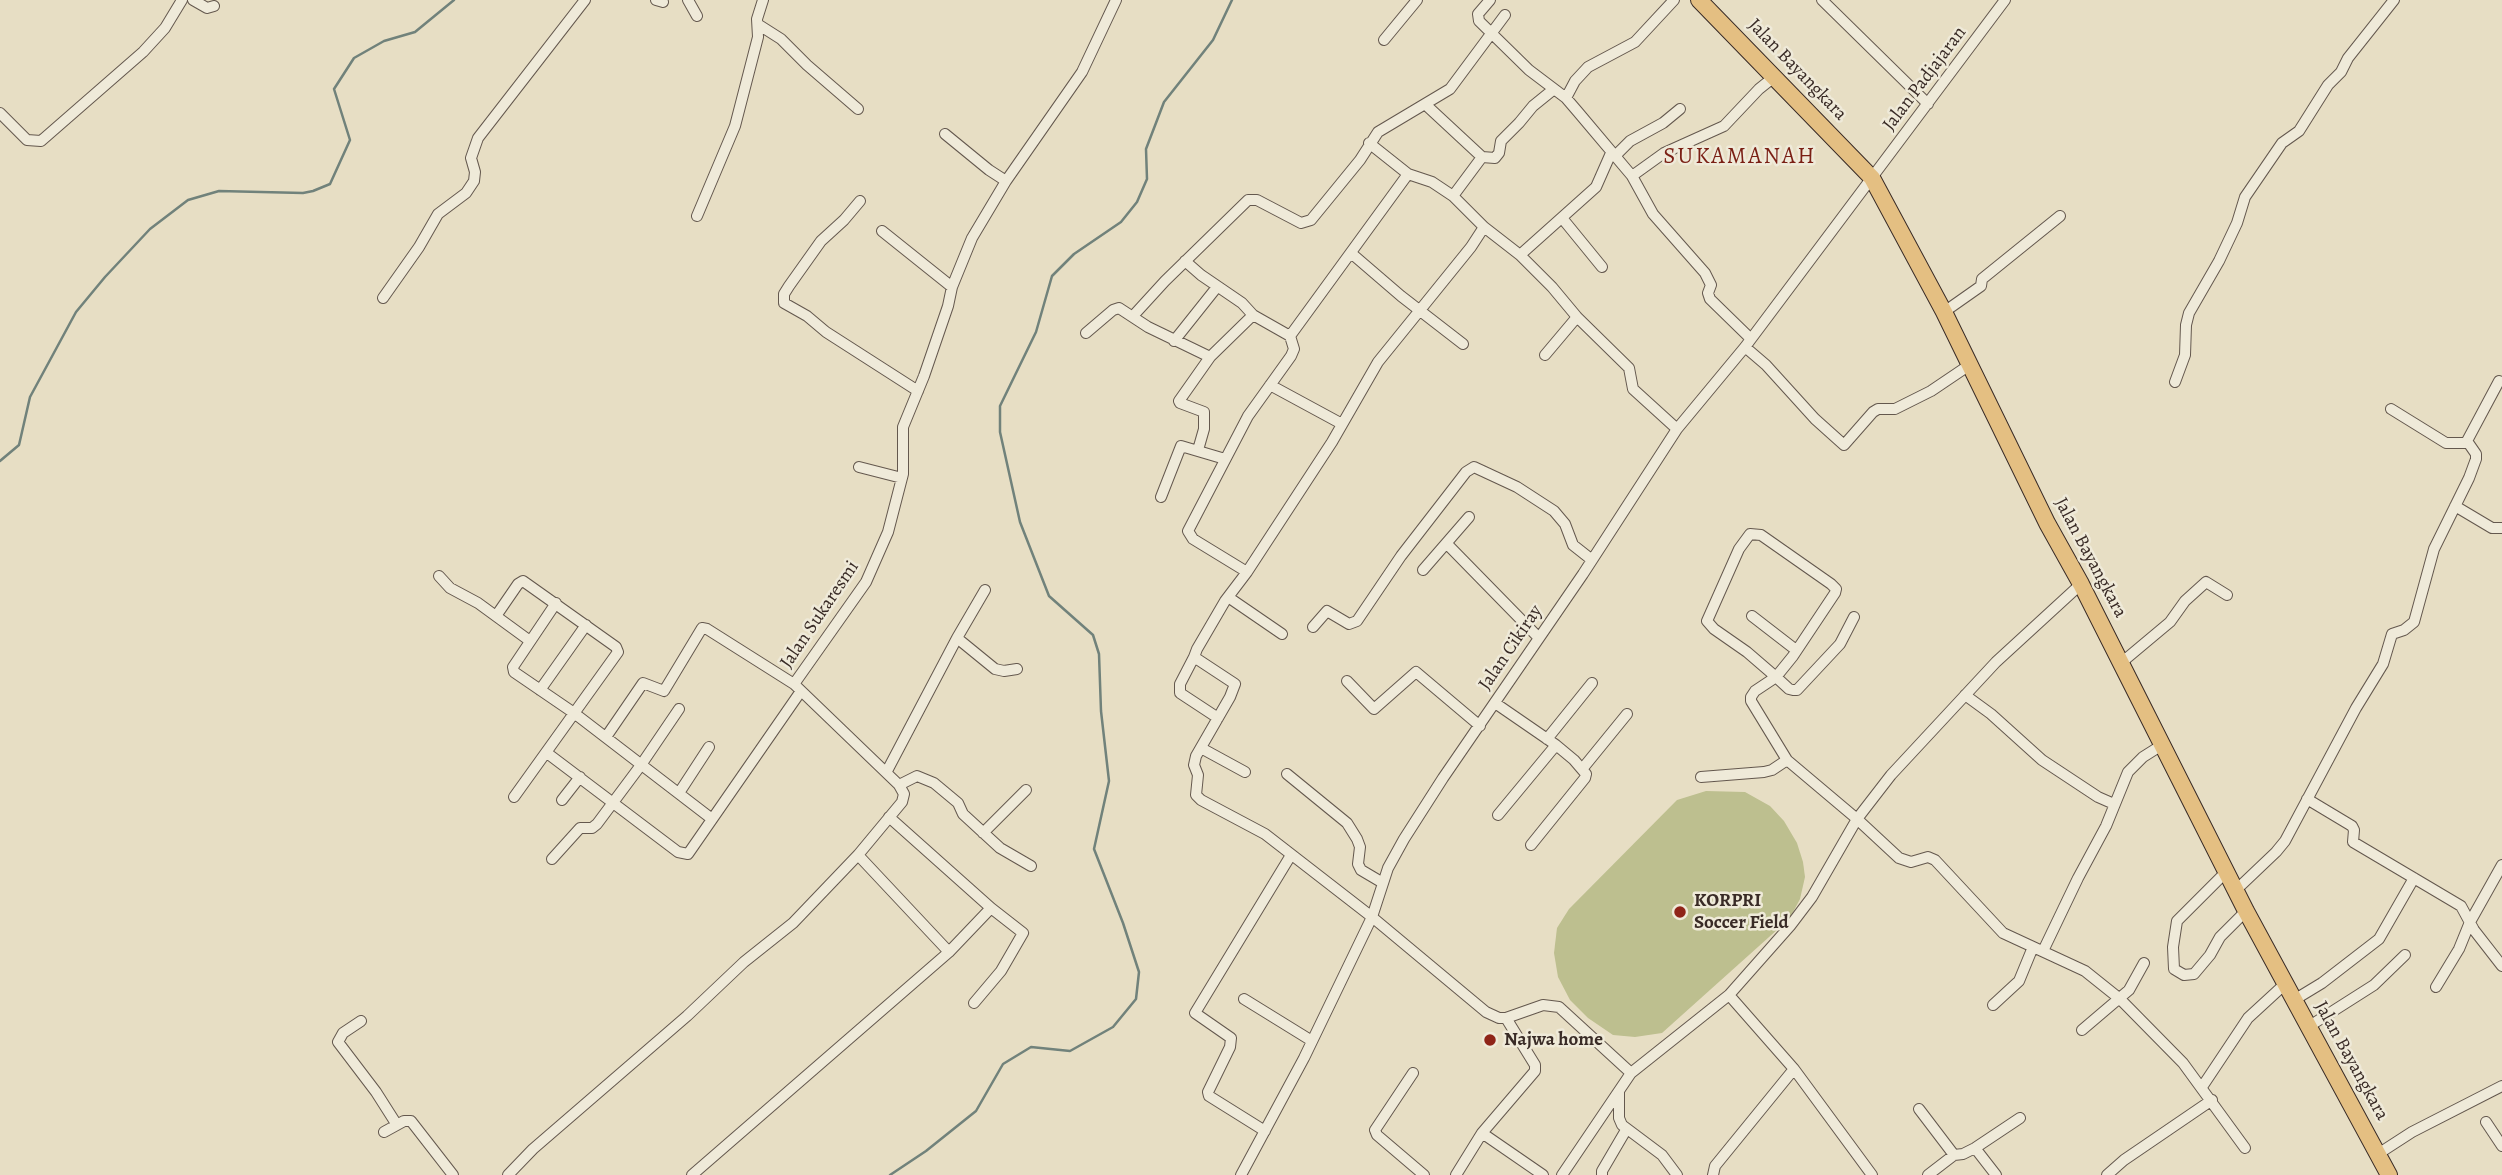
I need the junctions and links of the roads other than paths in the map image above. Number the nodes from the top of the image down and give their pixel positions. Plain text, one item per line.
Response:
1 (182, 0) edge
2 (193, 0) edge
3 (585, 0) edge
4 (688, 0) edge
5 (763, 0) edge
6 (1116, 0) edge
7 (1417, 0) edge
8 (1490, 0) edge
9 (1674, 0) edge
10 (1699, 0) edge
11 (1822, 0) edge
12 (2005, 0) edge
13 (2394, 0) edge
14 (214, 6) dead end
15 (1505, 15) dead end
16 (697, 16) dead end
17 (759, 24) junction
18 (1492, 32) junction
19 (1384, 40) dead end
20 (1774, 77) junction
21 (1554, 89) junction
22 (1566, 98) junction
23 (1928, 104) junction
24 (1426, 105) junction
25 (858, 109) dead end
26 (1680, 109) dead end
27 (0, 113) edge
28 (945, 134) dead end
29 (1369, 143) junction
30 (1613, 155) junction
31 (1482, 158) junction
32 (1408, 174) junction
33 (1632, 176) junction
34 (1872, 178) junction
35 (1006, 181) junction
36 (1453, 196) junction
37 (860, 201) dead end
38 (697, 216) dead end
39 (2060, 216) dead end
40 (1562, 218) junction
41 (1484, 227) junction
42 (882, 231) dead end
43 (1350, 253) junction
44 (1520, 255) junction
45 (1185, 261) junction
46 (1602, 267) dead end
47 (1217, 286) junction
48 (952, 287) junction
49 (383, 298) dead end
50 (1420, 311) junction
51 (1944, 312) junction
52 (1253, 315) junction
53 (1133, 316) junction
54 (1577, 317) junction
55 (1086, 333) dead end
56 (1290, 336) junction
57 (1174, 341) junction
58 (1748, 343) junction
59 (1463, 344) dead end
60 (1545, 355) dead end
61 (1210, 356) junction
62 (1970, 364) junction
63 (2499, 381) dead end
64 (2175, 382) dead end
65 (1270, 385) junction
66 (918, 391) junction
67 (2391, 409) dead end
68 (1342, 424) junction
69 (1677, 429) junction
70 (2466, 443) junction
71 (1198, 450) junction
72 (1225, 459) junction
73 (859, 467) dead end
74 (902, 478) junction
75 (1161, 497) dead end
76 (2455, 506) junction
77 (1469, 517) dead end
78 (2502, 528) edge
79 (1448, 545) junction
80 (1592, 560) junction
81 (1423, 570) dead end
82 (1247, 572) junction
83 (439, 576) dead end
84 (2081, 584) junction
85 (985, 590) dead end
86 (2227, 594) dead end
87 (1228, 597) junction
88 (556, 603) junction
89 (496, 616) junction
90 (1752, 616) dead end
91 (1854, 617) dead end
92 (586, 625) junction
93 (1313, 627) dead end
94 (1282, 634) dead end
95 (957, 638) junction
96 (1539, 638) junction
97 (530, 641) junction
98 (1796, 650) junction
99 (1194, 657) junction
100 (2121, 663) junction
101 (1017, 669) dead end
102 (1776, 677) junction
103 (1348, 681) dead end
104 (1592, 683) dead end
105 (798, 688) junction
106 (540, 690) junction
107 (1965, 695) junction
108 (1496, 703) junction
109 (679, 709) dead end
110 (574, 713) junction
111 (1627, 715) dead end
112 (1218, 718) junction
113 (1479, 726) junction
114 (606, 737) junction
115 (1551, 742) junction
116 (2162, 745) junction
117 (709, 747) dead end
118 (1200, 748) junction
119 (547, 753) junction
120 (1787, 760) junction
121 (642, 765) junction
122 (1583, 768) junction
123 (887, 771) junction
124 (1245, 772) dead end
125 (1287, 774) dead end
126 (580, 777) junction
127 (1701, 777) dead end
128 (900, 785) junction
129 (1026, 790) dead end
130 (679, 793) junction
131 (514, 797) dead end
132 (2307, 799) junction
133 (562, 800) dead end
134 (612, 802) junction
135 (2114, 804) junction
136 (1498, 815) dead end
137 (889, 817) junction
138 (712, 819) junction
139 (1857, 819) junction
140 (983, 833) junction
141 (1531, 845) dead end
142 (858, 855) junction
143 (1291, 855) junction
144 (552, 859) dead end
145 (2502, 864) edge
146 (1031, 866) dead end
147 (2226, 872) junction
148 (2414, 878) junction
149 (1383, 883) junction
150 (2235, 891) junction
151 (991, 908) junction
152 (2246, 911) junction
153 (1372, 917) junction
154 (2470, 922) junction
155 (2038, 949) junction
156 (949, 952) junction
157 (2404, 955) dead end
158 (2144, 963) dead end
159 (2501, 963) edge
160 (2284, 984) junction
161 (2436, 987) dead end
162 (1729, 995) junction
163 (1244, 999) dead end
164 (2120, 999) junction
165 (2294, 1000) junction
166 (974, 1003) dead end
167 (1993, 1005) dead end
168 (1506, 1018) junction
169 (361, 1021) dead end
170 (2308, 1027) junction
171 (2082, 1030) dead end
172 (1312, 1041) junction
173 (1794, 1069) junction
174 (1413, 1073) dead end
175 (1630, 1073) junction
176 (2502, 1086) edge
177 (2202, 1087) junction
178 (1619, 1092) junction
179 (2211, 1100) junction
180 (1919, 1109) dead end
181 (2021, 1118) dead end
182 (2486, 1122) dead end
183 (397, 1125) junction
184 (1626, 1130) junction
185 (1265, 1131) junction
186 (384, 1132) dead end
187 (1482, 1133) junction
188 (2502, 1146) edge
189 (1975, 1148) junction
190 (2245, 1148) dead end
191 (2378, 1154) junction
192 (1954, 1155) junction
193 (1419, 1173) edge
194 (1676, 1174) edge
195 (453, 1175) edge
196 (508, 1175) edge
197 (692, 1175) edge
198 (1241, 1175) edge
199 (1456, 1175) edge
200 (1543, 1175) edge
201 (1562, 1175) edge
202 (1602, 1175) edge
203 (1713, 1175) edge
204 (1872, 1175) edge
205 (1928, 1175) edge
206 (1996, 1175) edge
207 (2107, 1175) edge
208 (2389, 1175) edge

1 - 27 street
2 - 14 street
3 - 49 street
4 - 16 street
5 - 17 street
6 - 35 street, Jalan Sukaresmi
7 - 19 street
8 - 18 street
9 - 22 street
10 - 20 highway, Jalan Bayangkara
11 - 23 street
12 - 23 street, Jalan Padjajaran
13 - 64 street
15 - 18 street
17 - 25 street
17 - 38 street
18 - 21 street
18 - 24 street
20 - 33 street
20 - 34 highway, Jalan Bayangkara
21 - 22 street
21 - 31 street
22 - 30 street
23 - 34 street, Jalan Padjajaran
24 - 29 street
24 - 31 street
26 - 30 street
28 - 35 street
29 - 32 street
29 - 45 street
30 - 33 street
30 - 40 street
31 - 36 street
32 - 36 street
32 - 43 street
33 - 58 street
34 - 51 highway, Jalan Bayangkara
34 - 58 street, Jalan Cikiray
35 - 48 street, Jalan Sukaresmi
36 - 41 street
37 - 66 street
39 - 51 street
40 - 44 street
40 - 46 street
41 - 44 street
41 - 50 street
42 - 48 street
43 - 50 street
43 - 56 street
44 - 54 street
45 - 47 street
45 - 53 street
47 - 52 street
47 - 57 street
48 - 66 street, Jalan Sukaresmi
50 - 59 street
50 - 68 street
51 - 62 highway, Jalan Bayangkara
52 - 56 street
52 - 61 street
53 - 55 street
53 - 57 street
54 - 60 street
54 - 69 street
56 - 65 street
57 - 61 street
58 - 62 street
58 - 69 street, Jalan Cikiray
61 - 71 street
62 - 84 highway, Jalan Bayangkara
63 - 70 street
65 - 68 street
65 - 72 street
66 - 74 street, Jalan Sukaresmi
67 - 70 street
68 - 82 street
69 - 80 street, Jalan Cikiray
70 - 76 street
71 - 72 street
71 - 75 street
72 - 82 street
73 - 74 street
74 - 105 street, Jalan Sukaresmi
76 - 78 street
76 - 132 street
77 - 79 street
79 - 81 street
79 - 96 street
80 - 93 street
80 - 96 street, Jalan Cikiray
82 - 87 street
83 - 89 street
84 - 100 highway, Jalan Bayangkara
84 - 107 street
85 - 95 street
86 - 100 street
87 - 94 street
87 - 99 street
88 - 89 street
88 - 92 street
88 - 97 street
89 - 97 street
90 - 98 street
91 - 102 street
92 - 106 street
92 - 110 street
95 - 101 street
95 - 123 street
96 - 108 street, Jalan Cikiray
97 - 106 street
98 - 102 street
98 - 102 street
99 - 112 street
99 - 112 street
100 - 116 highway, Jalan Bayangkara
102 - 120 street
103 - 113 street
104 - 115 street
105 - 114 street
105 - 123 street, Jalan Sukaresmi
105 - 138 street
106 - 110 street
107 - 135 street
107 - 139 street
108 - 113 street, Jalan Cikiray
108 - 115 street
109 - 121 street
110 - 114 street
110 - 119 street
111 - 122 street
112 - 118 street
113 - 149 street, Jalan Cikiray
114 - 121 street
115 - 122 street
115 - 136 street
116 - 135 street
116 - 147 highway, Jalan Bayangkara
117 - 130 street
118 - 124 street
118 - 143 street
119 - 126 street
119 - 131 street
120 - 127 street
120 - 139 street
121 - 130 street
121 - 134 street
122 - 141 street
123 - 128 street, Jalan Sukaresmi
125 - 149 street
126 - 133 street
126 - 134 street
128 - 137 street
128 - 140 street
129 - 140 street
130 - 138 street
132 - 148 street
132 - 150 street
134 - 138 street
134 - 144 street
135 - 155 street
137 - 142 street
137 - 151 street
139 - 155 street
139 - 162 street
140 - 146 street
142 - 156 street
142 - 196 street
143 - 153 street
143 - 185 street
145 - 154 street
147 - 150 highway, Jalan Bayangkara
147 - 152 street
148 - 154 street
148 - 165 street
149 - 153 street, Jalan Cikiray
150 - 152 highway, Jalan Bayangkara
151 - 156 street
151 - 166 street
152 - 160 highway, Jalan Bayangkara
153 - 168 street
153 - 172 street, Jalan Cikiray
154 - 159 street
154 - 161 street
155 - 164 street
155 - 167 street
156 - 197 street
157 - 170 street
158 - 164 street
160 - 165 highway, Jalan Bayangkara
160 - 177 street
162 - 173 street
162 - 175 street
163 - 172 street
164 - 171 street
164 - 177 street
165 - 170 highway, Jalan Bayangkara
168 - 175 street
168 - 187 street
169 - 183 street
170 - 191 highway, Jalan Bayangkara
172 - 185 street, Jalan Cikiray
173 - 203 street
173 - 204 street
174 - 193 street
175 - 178 street
176 - 191 street
177 - 179 street
178 - 184 street
178 - 201 street
179 - 190 street
179 - 207 street
180 - 192 street
181 - 189 street
182 - 188 street
183 - 186 street
183 - 195 street
184 - 194 street
184 - 202 street
185 - 198 street, Jalan Cikiray
187 - 199 street
187 - 200 street
189 - 192 street
189 - 206 street
191 - 208 highway, Jalan Bayangkara
192 - 205 street

